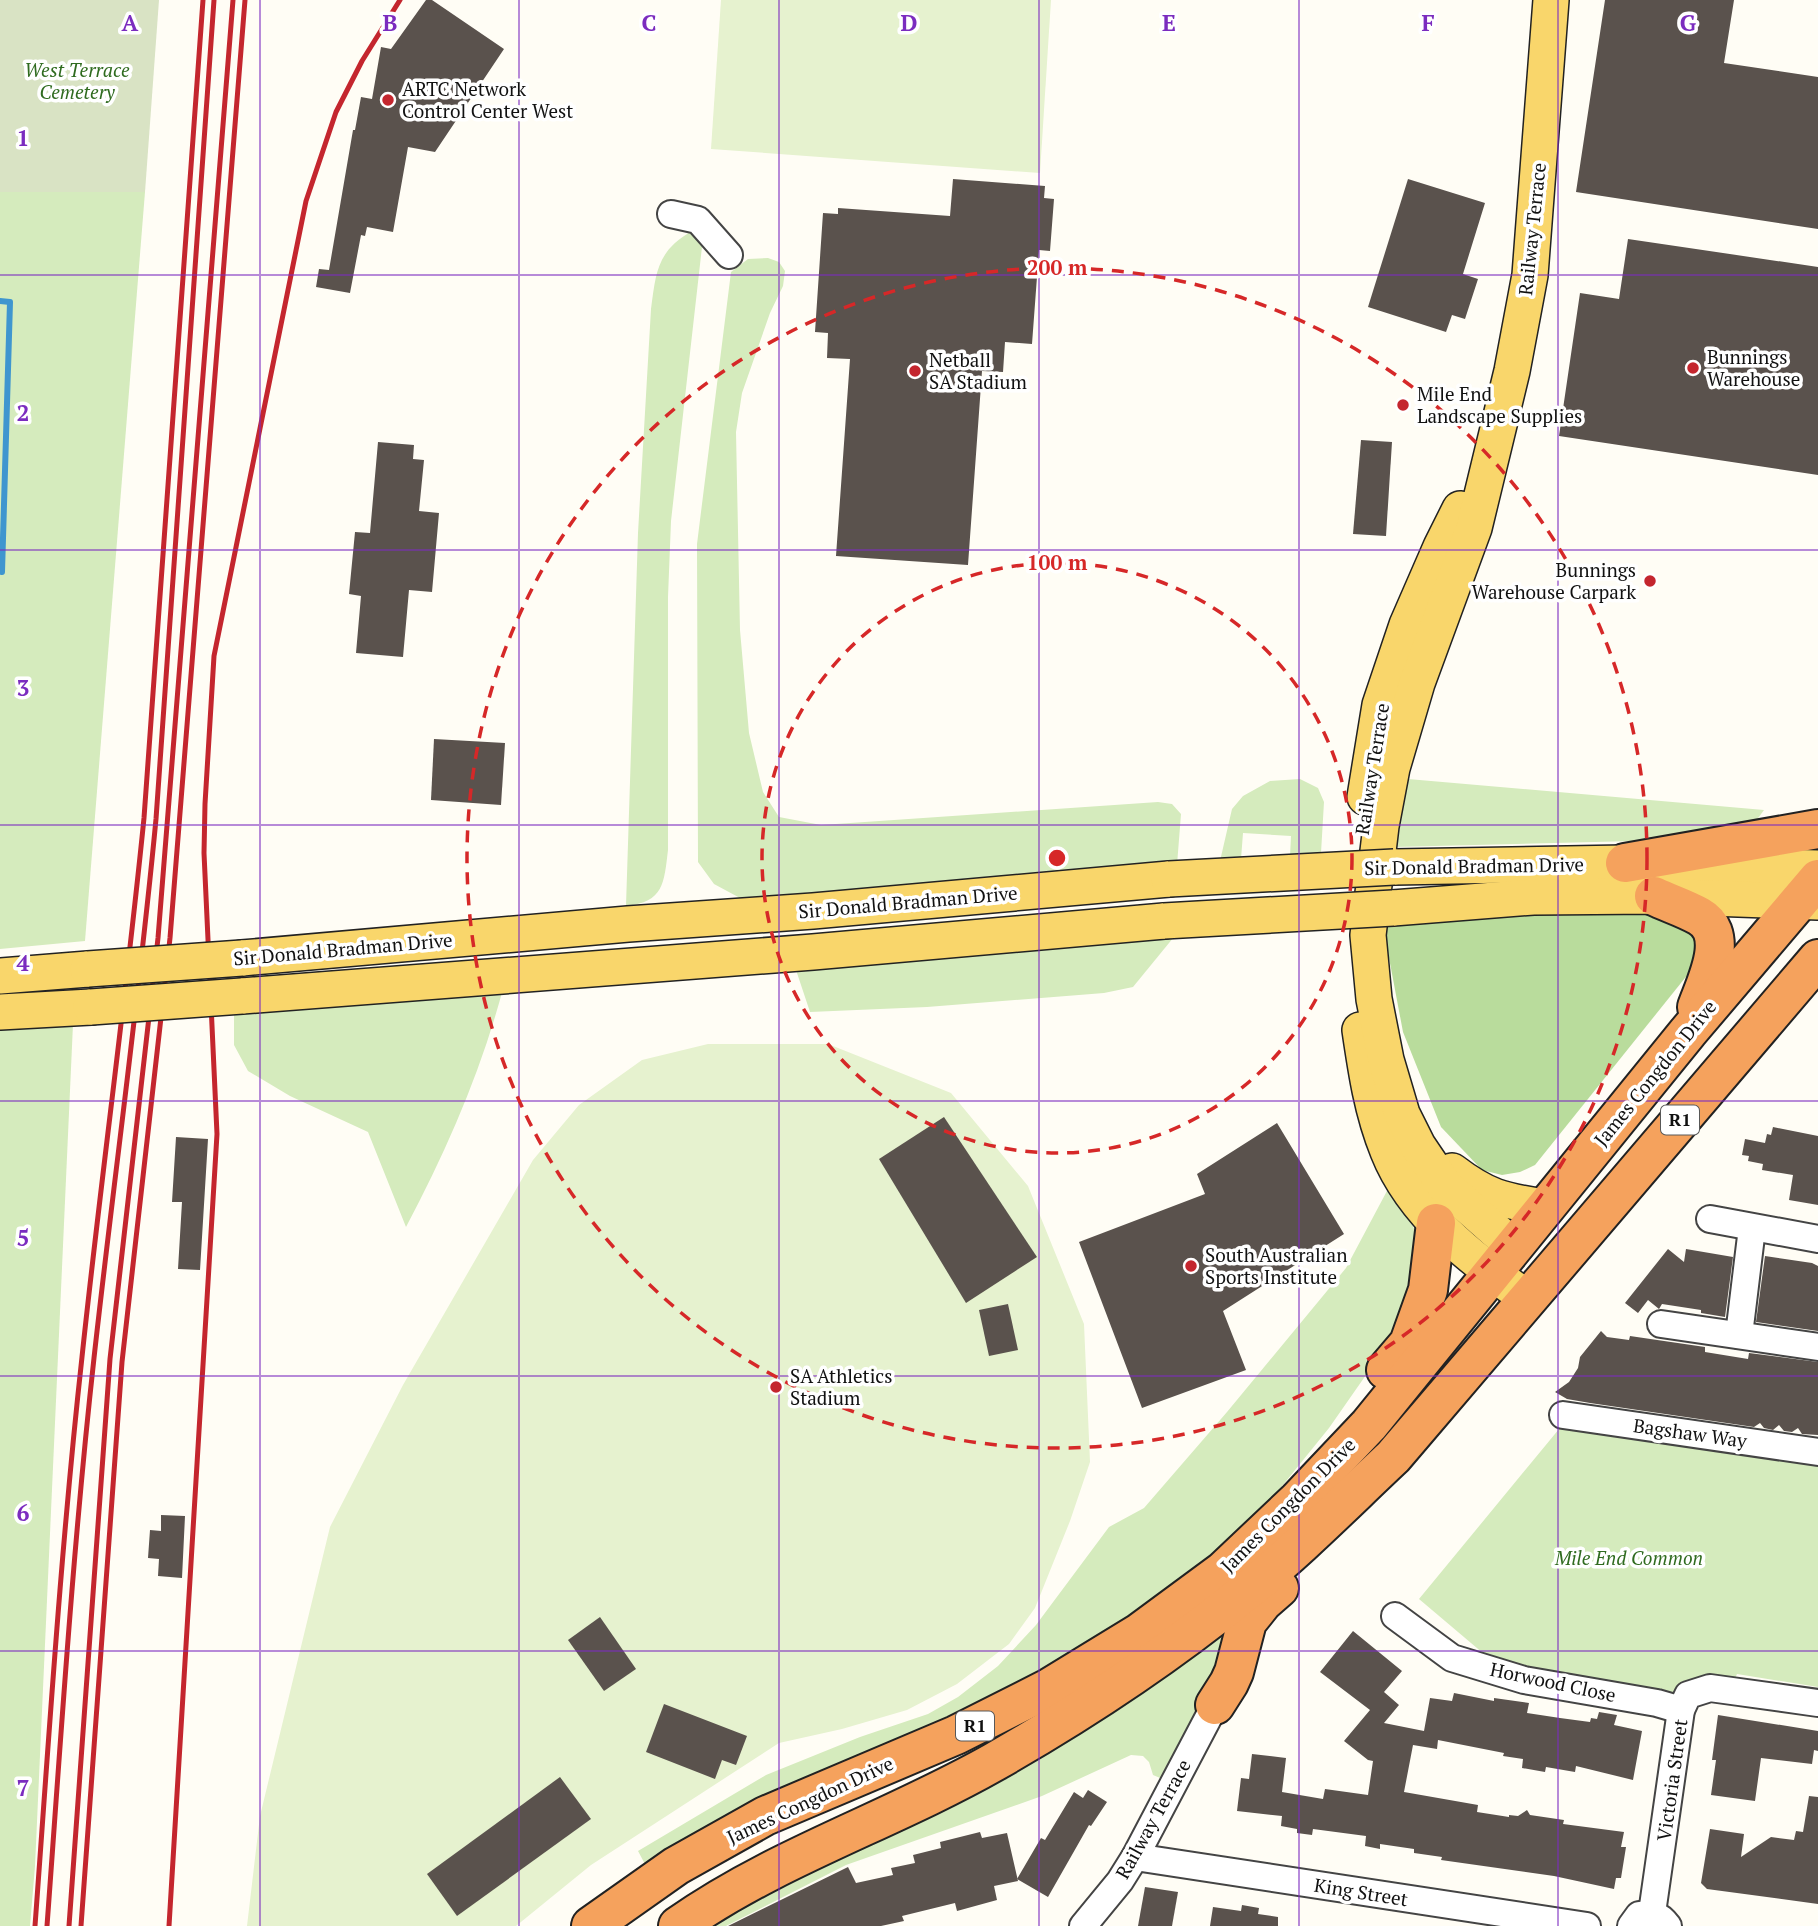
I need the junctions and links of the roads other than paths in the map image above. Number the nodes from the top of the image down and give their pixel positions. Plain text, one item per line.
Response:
1 (1551, 0) edge
2 (671, 214) dead end
3 (729, 254) dead end
4 (1493, 456) junction
5 (1818, 829) edge
6 (1625, 863) junction
7 (1818, 868) edge
8 (1812, 894) edge
9 (1654, 897) junction
10 (1817, 960) edge
11 (0, 976) edge
12 (0, 1012) edge
13 (1688, 1032) junction
14 (1418, 1146) junction
15 (1545, 1206) junction
16 (1710, 1219) dead end
17 (1436, 1223) junction
18 (1752, 1228) junction
19 (1818, 1239) edge
20 (1503, 1260) junction
21 (1536, 1288) junction
22 (1661, 1324) dead end
23 (1739, 1335) junction
24 (1818, 1347) edge
25 (1563, 1415) dead end
26 (1818, 1452) edge
27 (1324, 1472) junction
28 (1366, 1483) junction
29 (1395, 1616) dead end
30 (1818, 1703) edge
31 (1215, 1705) joint
32 (1682, 1710) junction
33 (1135, 1857) junction
34 (1650, 1922) edge
35 (591, 1926) edge
36 (678, 1926) edge
37 (1083, 1926) edge
38 (1587, 1926) edge

1 - 4 main road, Railway Terrace
2 - 3 street
4 - 14 main road, Railway Terrace
4 - 17 main road, Railway Terrace
5 - 6 highway
6 - 7 main road, Sir Donald Bradman Drive
6 - 11 main road, Sir Donald Bradman Drive, bridge
8 - 9 main road, Sir Donald Bradman Drive
8 - 13 highway, James Congdon Drive / R1
9 - 12 main road, Sir Donald Bradman Drive, bridge
9 - 13 highway
10 - 21 highway, James Congdon Drive / R1
13 - 15 highway, James Congdon Drive / R1
14 - 15 main road
14 - 20 main road, Railway Terrace
15 - 20 highway, James Congdon Drive / R1
16 - 18 street
17 - 20 main road, Railway Terrace
17 - 27 highway
18 - 19 street
18 - 23 street
20 - 21 highway
20 - 27 highway, James Congdon Drive / R1
21 - 28 highway, James Congdon Drive / R1
22 - 23 street
23 - 24 street
25 - 26 street, Bagshaw Way
27 - 35 highway, James Congdon Drive / R1
28 - 31 highway
28 - 36 highway, James Congdon Drive / R1
29 - 32 street, Horwood Close
30 - 32 street, Victoria Street
31 - 33 street, Railway Terrace
32 - 34 street, Victoria Street
33 - 37 street, Railway Terrace
33 - 38 street, King Street

